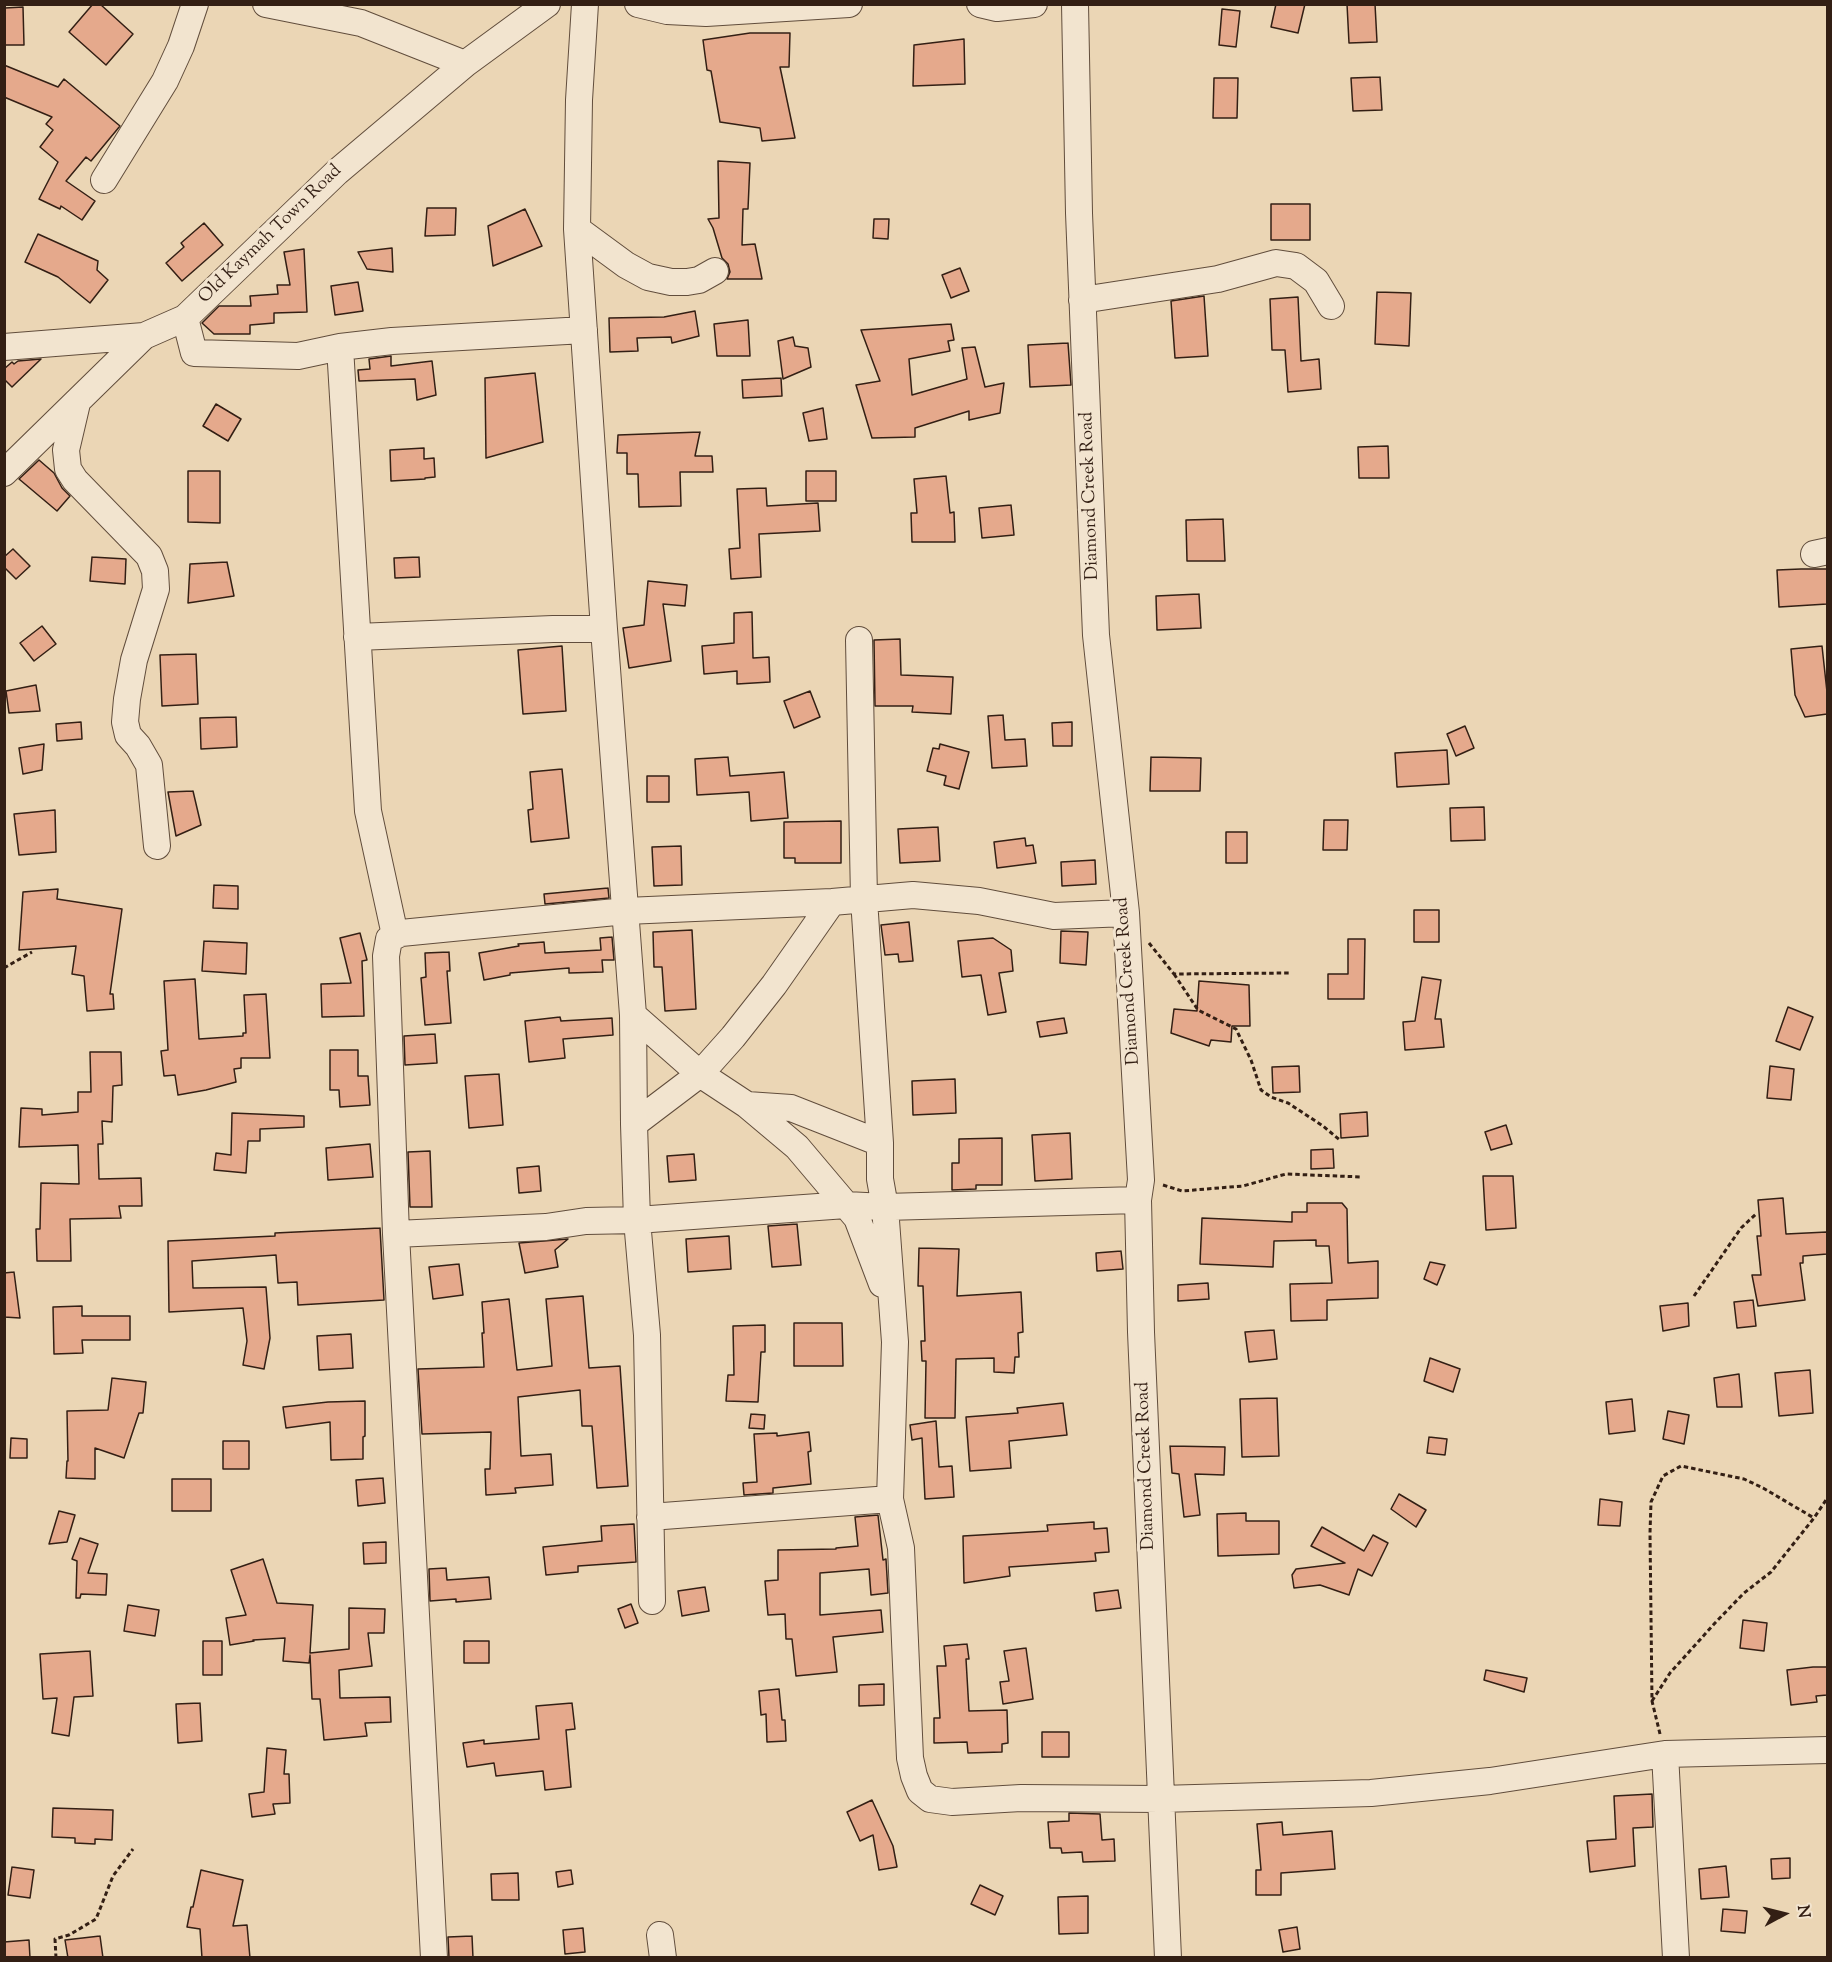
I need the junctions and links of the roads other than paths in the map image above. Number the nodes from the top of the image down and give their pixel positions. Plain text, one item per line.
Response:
1 (195, 4) edge
2 (266, 4) edge
3 (547, 4) edge
4 (585, 4) edge
5 (638, 4) edge
6 (849, 4) edge
7 (980, 4) edge
8 (1034, 4) edge
9 (1075, 4) edge
10 (465, 64) junction
11 (104, 180) dead end
12 (578, 229) junction
13 (715, 271) dead end
14 (1082, 300) junction
15 (1331, 306) dead end
16 (184, 318) junction
17 (584, 330) junction
18 (144, 336) junction
19 (4, 347) edge
20 (340, 347) junction
21 (78, 402) junction
22 (4, 473) edge
23 (604, 629) junction
24 (357, 637) junction
25 (860, 640) dead end
26 (157, 846) dead end
27 (864, 899) junction
28 (832, 902) junction
29 (626, 911) junction
30 (1126, 913) junction
31 (395, 935) junction
32 (633, 1016) junction
33 (700, 1074) junction
34 (747, 1105) junction
35 (634, 1124) junction
36 (880, 1143) junction
37 (1139, 1190) junction
38 (846, 1205) junction
39 (885, 1207) junction
40 (638, 1220) junction
41 (396, 1234) junction
42 (895, 1342) junction
43 (890, 1499) junction
44 (650, 1517) junction
45 (652, 1601) dead end
46 (1827, 1750) edge
47 (1665, 1754) junction
48 (1160, 1799) junction
49 (434, 1958) edge
50 (1168, 1958) edge
51 (1676, 1958) edge

1 - 11 street
2 - 10 street
3 - 10 street, Old Kaymah Town Road
4 - 12 street
5 - 6 street
7 - 8 street
9 - 14 street, Diamond Creek Road
10 - 16 street, Old Kaymah Town Road
12 - 13 street
12 - 17 street
14 - 15 street
14 - 30 street, Diamond Creek Road
16 - 18 street, Old Kaymah Town Road
16 - 20 street
17 - 20 street
17 - 23 street
18 - 19 street
18 - 21 street, Old Kaymah Town Road
20 - 24 street
21 - 22 street, Old Kaymah Town Road
21 - 26 street
23 - 24 street
23 - 29 street
24 - 31 street
25 - 27 street
27 - 28 street
27 - 30 street
27 - 36 street
28 - 29 street
28 - 33 street
29 - 31 street
29 - 32 street
30 - 37 street, Diamond Creek Road
31 - 41 street
32 - 33 street
32 - 35 street
33 - 34 street
33 - 35 street
34 - 36 street
34 - 38 street
35 - 40 street
36 - 39 street
37 - 39 street
37 - 48 street, Diamond Creek Road
38 - 39 street
38 - 40 street
38 - 42 street
39 - 42 street
40 - 41 street
40 - 44 street
41 - 49 street
42 - 43 street
43 - 44 street
43 - 48 street
44 - 45 street
46 - 47 street
47 - 48 street
47 - 51 street
48 - 50 street, Diamond Creek Road

